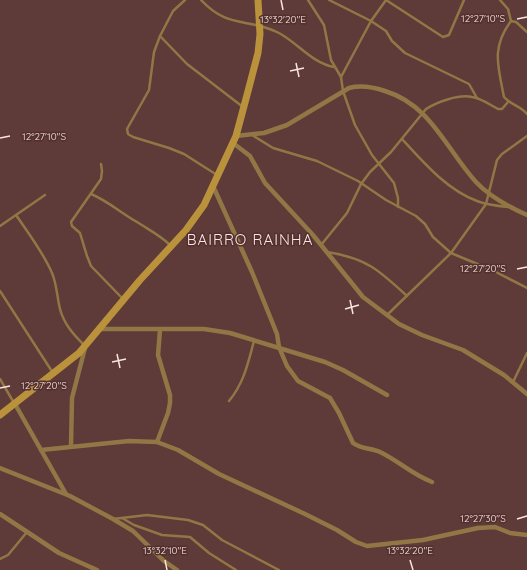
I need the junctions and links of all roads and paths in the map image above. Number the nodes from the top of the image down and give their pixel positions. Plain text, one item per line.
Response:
1 (186, 0) edge
2 (201, 0) edge
3 (258, 0) edge
4 (308, 0) edge
5 (329, 0) edge
6 (386, 0) edge
7 (464, 0) edge
8 (500, 0) edge
9 (371, 21) junction
10 (511, 21) junction
11 (260, 26) junction
12 (527, 32) edge
13 (160, 36) junction
14 (334, 67) junction
15 (341, 77) junction
16 (343, 91) junction
17 (476, 98) junction
18 (508, 102) junction
19 (243, 108) junction
20 (422, 112) junction
21 (527, 114) edge
22 (252, 135) junction
23 (527, 136) edge
24 (235, 139) junction
25 (402, 139) junction
26 (101, 164) dead end
27 (379, 164) junction
28 (218, 175) junction
29 (361, 184) junction
30 (213, 186) junction
31 (91, 194) junction
32 (489, 194) junction
33 (45, 195) dead end
34 (486, 204) junction
35 (398, 206) junction
36 (511, 208) junction
37 (16, 215) junction
38 (527, 216) edge
39 (0, 226) edge
40 (321, 245) junction
41 (172, 247) junction
42 (327, 252) junction
43 (451, 253) junction
44 (527, 288) edge
45 (0, 291) edge
46 (407, 296) junction
47 (124, 300) junction
48 (387, 315) junction
49 (101, 329) junction
50 (160, 330) junction
51 (254, 341) junction
52 (85, 346) junction
53 (279, 348) junction
54 (527, 353) edge
55 (54, 374) junction
56 (0, 379) edge
57 (513, 382) junction
58 (526, 393) edge
59 (387, 396) dead end
60 (229, 401) dead end
61 (15, 404) junction
62 (0, 415) edge
63 (157, 442) junction
64 (71, 446) junction
65 (41, 450) junction
66 (0, 468) edge
67 (432, 482) dead end
68 (66, 494) junction
69 (0, 514) edge
70 (121, 518) junction
71 (113, 519) junction
72 (27, 532) junction
73 (527, 535) edge
74 (0, 560) edge
75 (175, 569) edge
76 (97, 570) edge
77 (236, 570) edge
78 (279, 570) edge

1 - 13 lane
2 - 11 lane
3 - 11 street
4 - 14 lane
5 - 9 lane
6 - 7 lane
6 - 9 lane
8 - 10 lane
9 - 15 lane
9 - 17 lane
10 - 12 lane
10 - 18 lane
11 - 14 lane
11 - 19 street
13 - 19 lane
13 - 28 lane
14 - 15 lane
15 - 16 lane
16 - 20 street
16 - 22 street
16 - 27 lane
17 - 18 lane
17 - 20 lane
18 - 21 lane
19 - 24 street
20 - 25 lane
20 - 32 street
22 - 24 street
22 - 29 lane
23 - 32 lane
24 - 28 street
24 - 40 street
25 - 27 lane
25 - 34 lane
26 - 31 lane
27 - 29 lane
27 - 35 lane
28 - 30 street
29 - 35 lane
29 - 40 lane
30 - 41 street
30 - 53 street
31 - 41 lane
31 - 47 lane
32 - 34 lane
32 - 36 street
33 - 37 lane
34 - 36 lane
34 - 43 lane
35 - 43 lane
36 - 38 street
37 - 39 lane
37 - 52 lane
40 - 42 street
41 - 47 street
42 - 46 lane
42 - 48 street
43 - 44 lane
43 - 46 lane
45 - 55 lane
46 - 48 lane
47 - 49 street
48 - 57 street
49 - 50 street
49 - 52 street
50 - 51 street
50 - 63 street
51 - 53 street
51 - 60 lane
52 - 55 street
52 - 64 street
53 - 59 street
53 - 67 street
54 - 57 lane
55 - 61 street
56 - 61 lane
57 - 58 street
61 - 62 street
61 - 65 street
63 - 64 street
63 - 73 street
64 - 65 street
65 - 68 street
66 - 68 street
68 - 71 street
69 - 72 street
70 - 71 lane
70 - 77 lane
70 - 78 lane
71 - 75 street
72 - 74 lane
72 - 76 street

